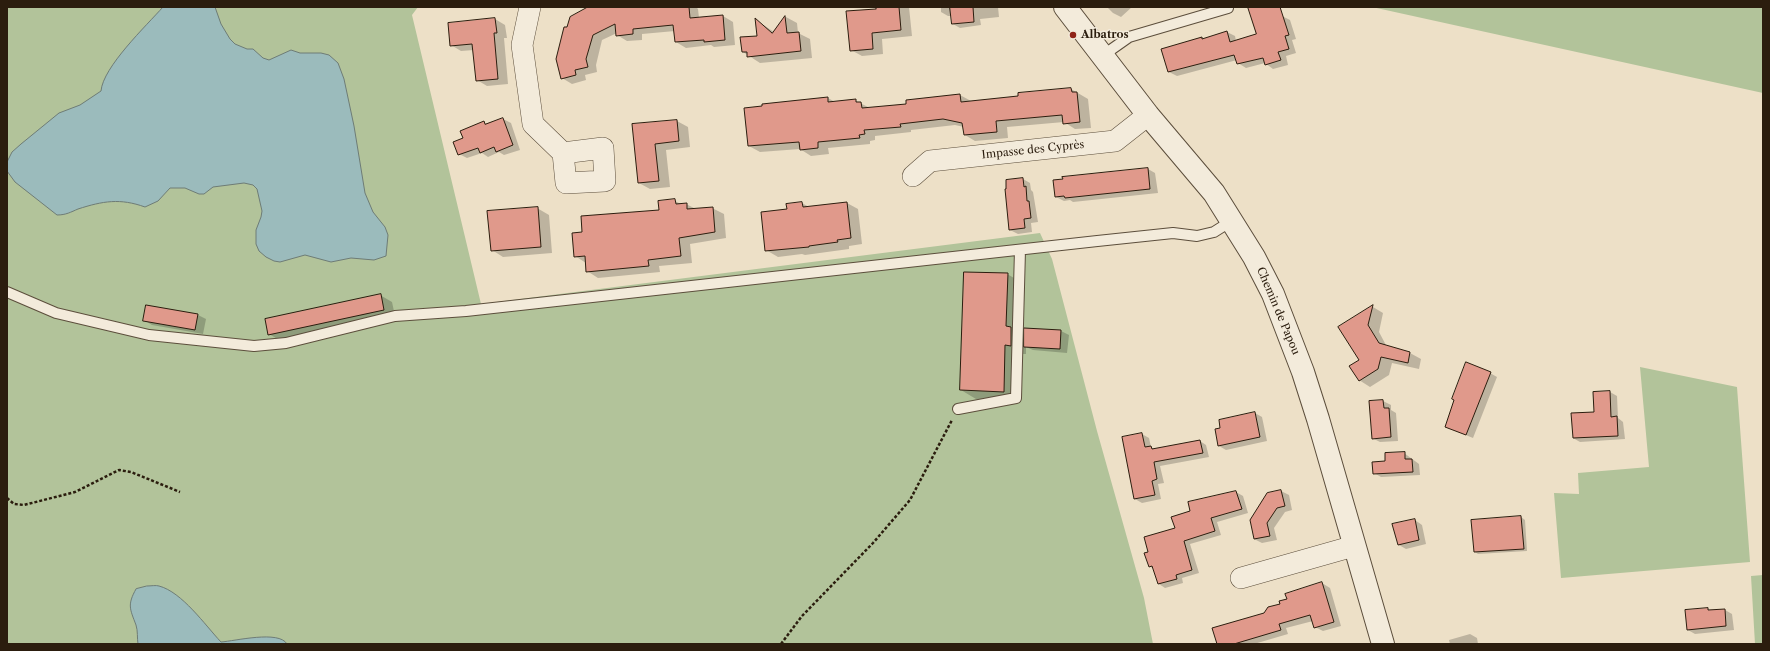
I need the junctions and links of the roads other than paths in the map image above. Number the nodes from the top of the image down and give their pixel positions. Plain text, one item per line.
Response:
1 (530, 7) edge
2 (1064, 7) edge
3 (1228, 8) edge
4 (1103, 57) junction
5 (1148, 114) junction
6 (563, 153) dead end
7 (913, 176) dead end
8 (1233, 220) junction
9 (1020, 250) junction
10 (7, 292) edge
11 (958, 409) road end
12 (1354, 546) junction
13 (1241, 578) dead end
14 (1383, 644) edge

1 - 6 street
2 - 4 street, Chemin de Papou
3 - 4 lane
4 - 5 street, Chemin de Papou
5 - 7 street, Impasse des Cyprès
5 - 8 street, Chemin de Papou
8 - 9 lane
8 - 12 street, Chemin de Papou
9 - 10 lane
9 - 11 lane
12 - 13 street
12 - 14 street, Chemin de Papou

